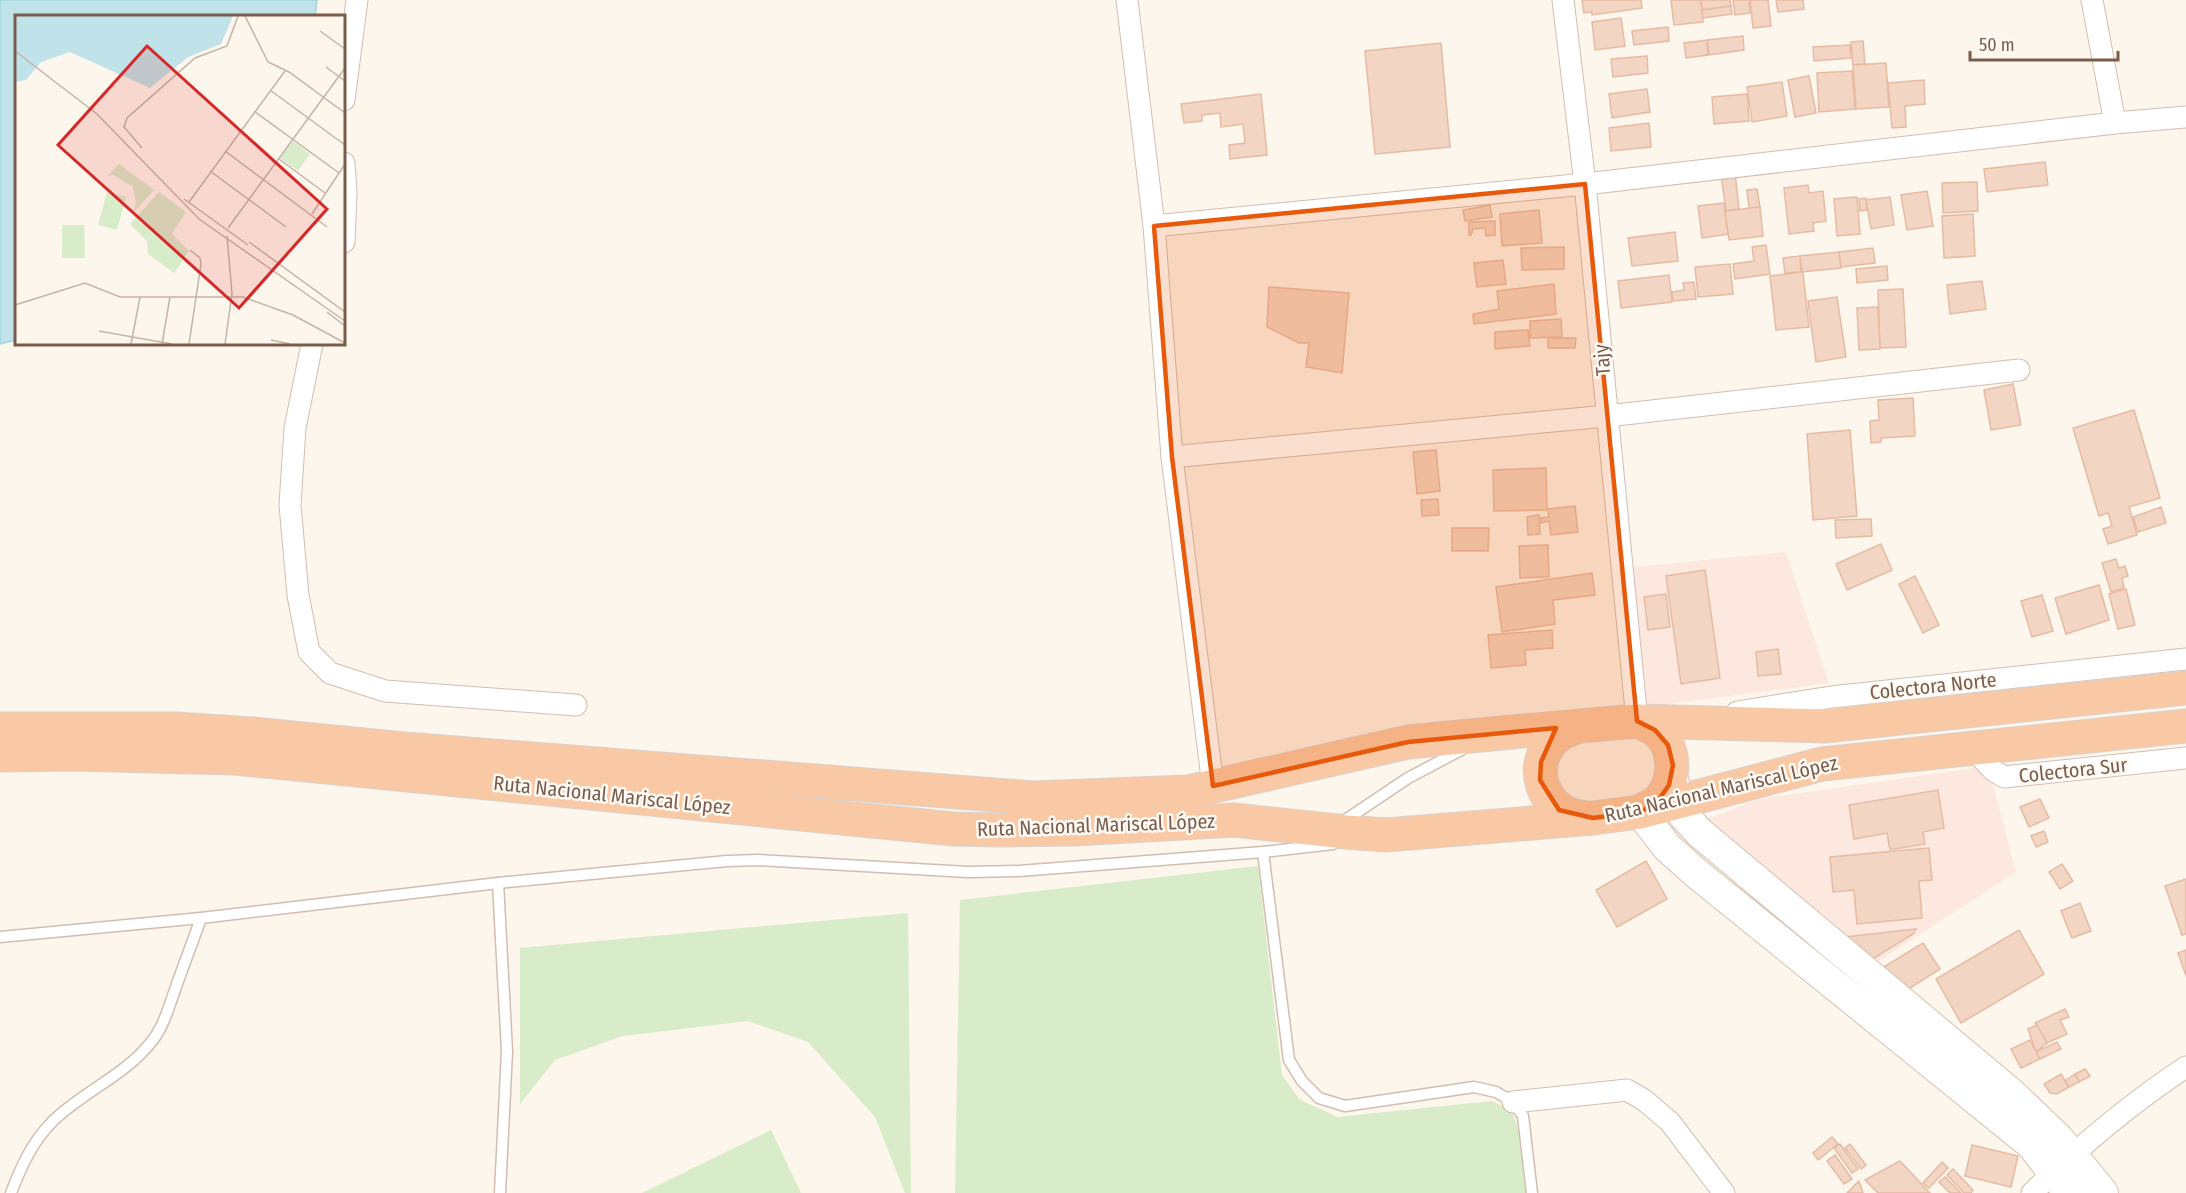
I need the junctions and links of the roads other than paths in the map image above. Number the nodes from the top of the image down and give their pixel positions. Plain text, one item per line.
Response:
1 (357, 0) edge
2 (1127, 0) edge
3 (1563, 0) edge
4 (2092, 0) edge
5 (345, 92) edge
6 (2186, 117) edge
7 (2115, 123) junction
8 (345, 178) edge
9 (1585, 184) junction
10 (345, 217) edge
11 (1154, 226) junction
12 (312, 345) edge
13 (2019, 370) dead end
14 (1607, 416) junction
15 (1172, 457) junction
16 (2186, 659) edge
17 (2186, 688) edge
18 (576, 705) dead end
19 (1637, 721) junction
20 (1682, 722) junction
21 (2186, 726) edge
22 (1577, 727) junction
23 (0, 729) edge
24 (1512, 732) junction
25 (1972, 748) junction
26 (0, 755) edge
27 (2186, 758) edge
28 (1213, 786) junction
29 (1675, 788) junction
30 (1640, 812) junction
31 (1593, 818) junction
32 (1330, 830) junction
33 (1386, 835) junction
34 (1293, 849) junction
35 (1263, 852) junction
36 (498, 883) junction
37 (201, 918) junction
38 (0, 937) edge
39 (2186, 1067) edge
40 (1513, 1102) junction
41 (2065, 1173) edge
42 (12, 1193) edge
43 (500, 1193) edge
44 (1532, 1193) edge
45 (1724, 1193) edge
46 (2032, 1193) edge
47 (2103, 1193) edge

1 - 5 street
2 - 11 street
3 - 9 street, Tajy
4 - 7 street
6 - 7 street
7 - 9 street
8 - 10 street
9 - 11 street
9 - 14 street, Tajy
11 - 15 street
12 - 18 street
13 - 14 street
14 - 15 street
14 - 19 street, Tajy
15 - 28 street
16 - 20 street, Colectora Norte
17 - 20 highway, Ruta Nacional Mariscal López
19 - 20 highway, Ruta Nacional Mariscal López
19 - 22 highway, Ruta Nacional Mariscal López
19 - 29 highway
21 - 25 highway, Ruta Nacional Mariscal López
22 - 24 highway, Ruta Nacional Mariscal López
22 - 31 highway
23 - 28 highway, Ruta Nacional Mariscal López
24 - 28 highway, Ruta Nacional Mariscal López
24 - 32 lane
25 - 27 street, Colectora Sur
25 - 29 highway, Ruta Nacional Mariscal López
26 - 32 highway, Ruta Nacional Mariscal López
29 - 30 highway
29 - 41 main road
30 - 31 highway, Ruta Nacional Mariscal López
30 - 41 main road
31 - 33 highway, Ruta Nacional Mariscal López
32 - 33 highway, Ruta Nacional Mariscal López
32 - 34 lane
33 - 34 lane
34 - 35 lane
35 - 36 lane
35 - 40 lane
36 - 37 lane
36 - 43 lane
37 - 38 lane
37 - 42 lane
39 - 41 street
40 - 44 lane
40 - 45 street
41 - 46 street
41 - 47 main road

